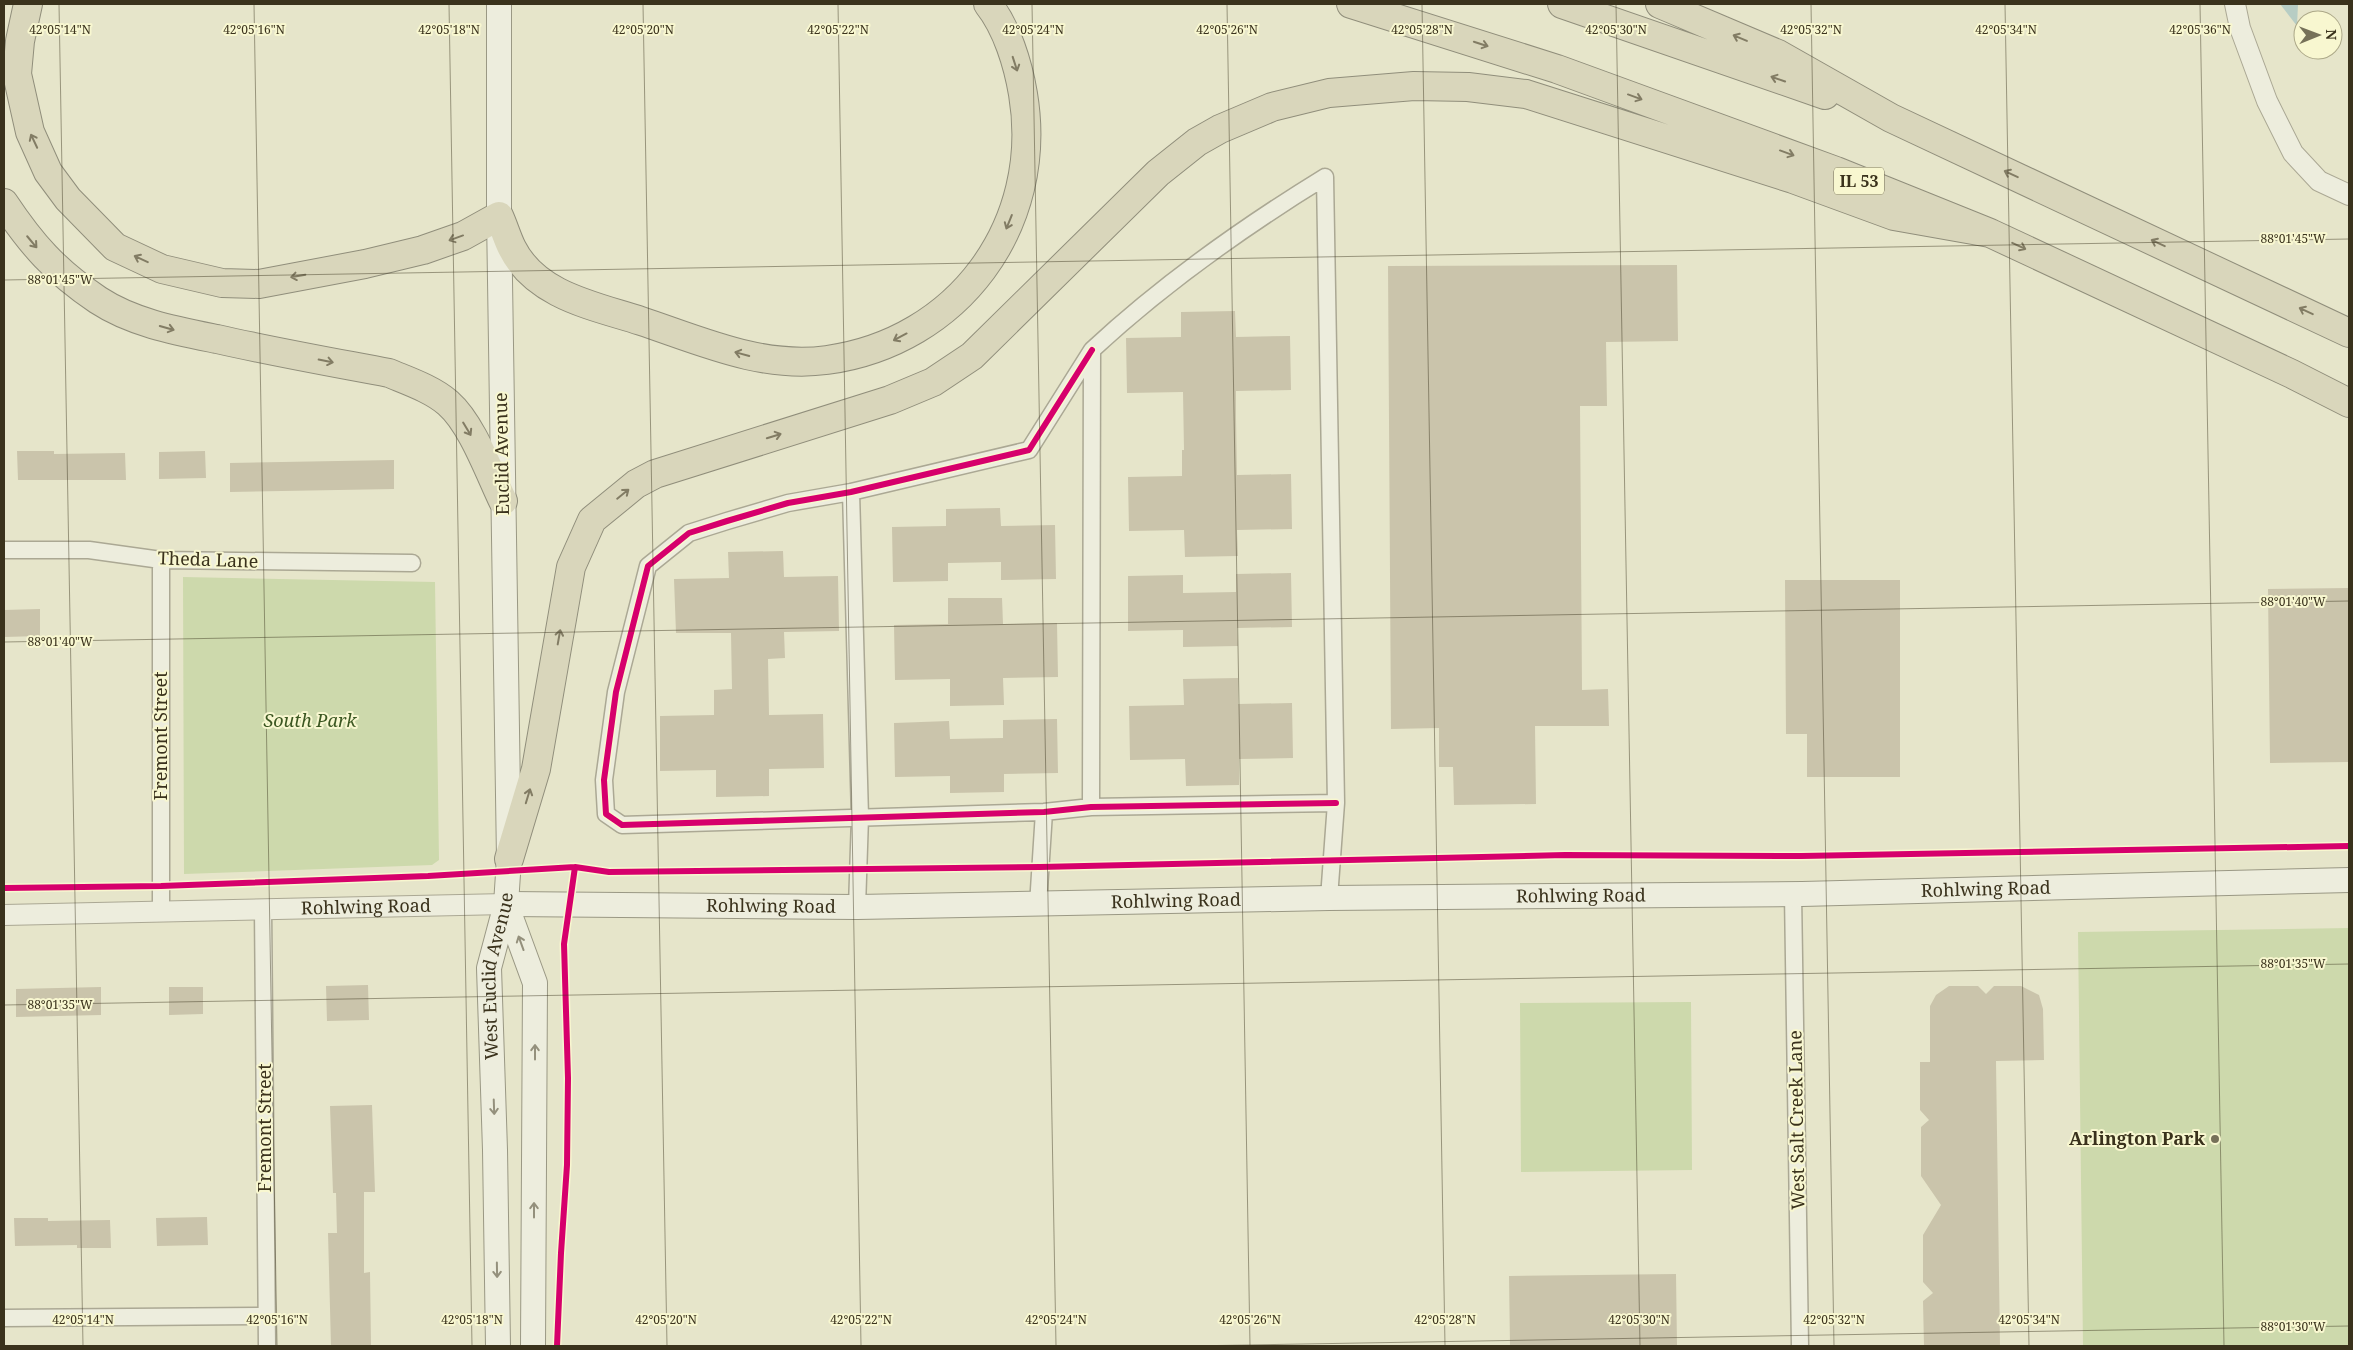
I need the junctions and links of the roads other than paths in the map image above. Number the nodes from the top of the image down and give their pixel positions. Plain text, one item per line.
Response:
1 (28, 4) edge
2 (499, 4) edge
3 (988, 4) edge
4 (1351, 4) edge
5 (1562, 4) edge
6 (1660, 4) edge
7 (2235, 4) edge
8 (1890, 118) junction
9 (2349, 195) edge
10 (4, 203) edge
11 (500, 216) junction
12 (1990, 233) junction
13 (2349, 333) edge
14 (1092, 350) junction
15 (2349, 403) edge
16 (851, 492) junction
17 (503, 501) junction
18 (4, 550) edge
19 (161, 560) junction
20 (412, 564) dead end
21 (1336, 803) junction
22 (1090, 807) junction
23 (1044, 812) junction
24 (860, 817) junction
25 (509, 860) junction
26 (2349, 880) edge
27 (1793, 894) junction
28 (1329, 898) junction
29 (506, 904) junction
30 (1038, 905) junction
31 (857, 907) junction
32 (263, 910) junction
33 (161, 912) junction
34 (4, 915) edge
35 (266, 1316) junction
36 (4, 1318) edge
37 (267, 1346) edge
38 (498, 1346) edge
39 (533, 1346) edge
40 (1800, 1346) edge

11 -> 1 highway
2 - 11 main road, Euclid Avenue
3 -> 11 highway
4 -> 12 highway, IL 53
8 -> 5 highway
8 -> 6 highway
7 - 9 street
13 -> 8 highway
10 -> 17 highway
11 - 17 main road, Euclid Avenue
12 -> 15 highway, IL 53
25 -> 12 highway
14 - 16 street
14 - 21 street
14 - 22 street
16 - 24 street
16 - 24 street
17 - 25 main road, Euclid Avenue
18 - 19 street, Theda Lane
19 - 20 street, Theda Lane
19 - 33 street, Fremont Street
21 - 22 street
21 - 28 street
22 - 23 street
23 - 24 street
23 - 30 street
24 - 31 street
25 - 29 main road, Euclid Avenue
26 - 27 main road, Rohlwing Road
27 - 28 main road, Rohlwing Road
27 - 40 street, West Salt Creek Lane
28 - 30 main road, Rohlwing Road
29 - 31 main road, Rohlwing Road
29 - 32 street, Rohlwing Road
29 -> 38 main road, West Euclid Avenue
39 -> 29 main road, West Euclid Avenue
30 - 31 main road, Rohlwing Road
32 - 33 street, Rohlwing Road
32 - 35 street, Fremont Street
33 - 34 street, Rohlwing Road
35 - 36 street
35 - 37 street, Fremont Street

